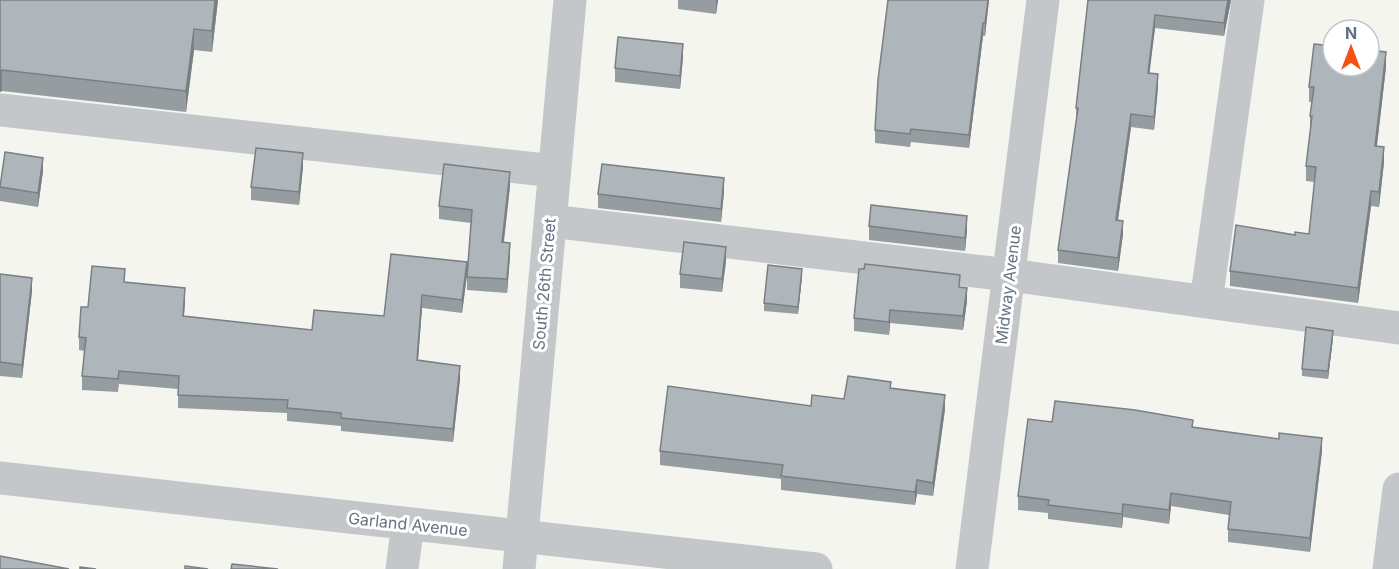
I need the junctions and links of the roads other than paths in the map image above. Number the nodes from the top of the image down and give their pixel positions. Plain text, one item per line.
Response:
1 (570, 0) edge
2 (1043, 0) edge
3 (1248, 0) edge
4 (0, 110) edge
5 (554, 171) junction
6 (550, 221) junction
7 (1009, 275) junction
8 (1206, 302) junction
9 (1399, 328) edge
10 (0, 478) edge
11 (1399, 489) edge
12 (408, 524) junction
13 (522, 537) junction
14 (402, 569) edge
15 (519, 569) edge
16 (816, 569) edge
17 (972, 569) edge
18 (1389, 569) edge

1 - 5 street, South 26th Street
2 - 7 street, Midway Avenue
3 - 8 street
4 - 5 street
5 - 6 street, South 26th Street
6 - 7 street
6 - 13 street, South 26th Street
7 - 8 street
7 - 17 street, Midway Avenue
8 - 9 street
10 - 12 street, Garland Avenue
11 - 18 street
12 - 13 street, Garland Avenue
12 - 14 street
13 - 15 street, South 26th Street
13 - 16 street, Garland Avenue

